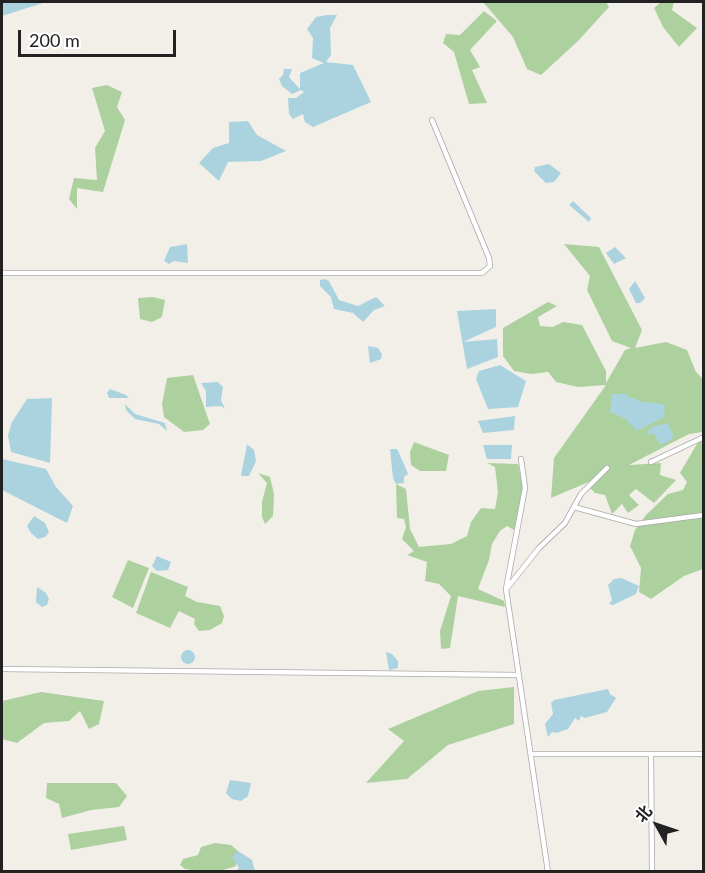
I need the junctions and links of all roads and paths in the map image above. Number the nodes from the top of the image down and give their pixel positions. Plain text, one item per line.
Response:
1 (432, 120) dead end
2 (2, 273) edge
3 (704, 437) edge
4 (521, 459) dead end
5 (651, 462) dead end
6 (607, 468) dead end
7 (574, 507) junction
8 (704, 515) edge
9 (506, 589) junction
10 (2, 669) edge
11 (518, 675) junction
12 (531, 754) junction
13 (651, 754) junction
14 (704, 754) edge
15 (548, 872) edge
16 (652, 872) edge

1 - 2 street
3 - 5 street
4 - 9 street
6 - 7 street
7 - 8 street
7 - 9 street
9 - 11 street
10 - 11 street
11 - 12 street
12 - 13 street
12 - 15 street
13 - 14 street
13 - 16 street

